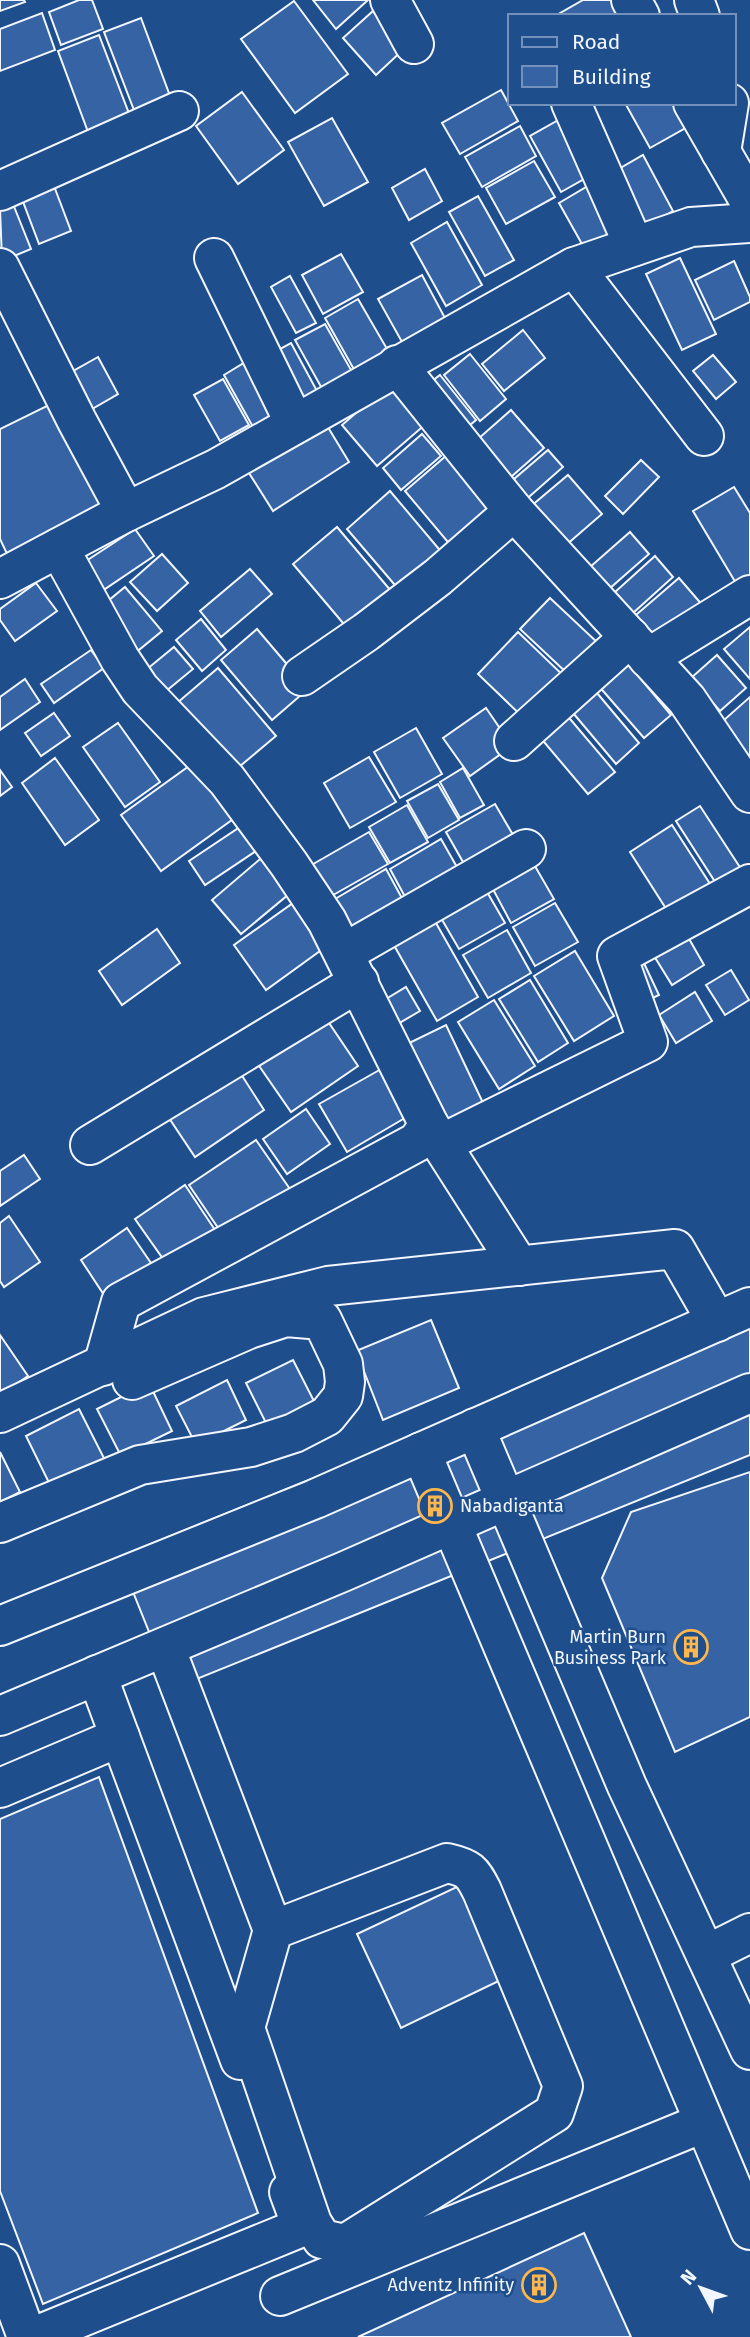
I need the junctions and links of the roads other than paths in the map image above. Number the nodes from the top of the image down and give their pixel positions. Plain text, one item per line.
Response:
1 (390, 0) edge
2 (414, 44) dead end
3 (572, 105) edge
4 (694, 105) edge
5 (729, 105) edge
6 (178, 111) dead end
7 (721, 152) junction
8 (0, 191) edge
9 (750, 202) edge
10 (750, 223) edge
11 (634, 246) junction
12 (214, 258) dead end
13 (574, 267) junction
14 (0, 268) edge
15 (397, 365) junction
16 (295, 424) junction
17 (704, 436) dead end
18 (514, 511) junction
19 (125, 512) junction
20 (59, 548) junction
21 (0, 579) edge
22 (750, 595) edge
23 (639, 647) junction
24 (302, 676) dead end
25 (514, 740) dead end
26 (750, 793) edge
27 (526, 849) dead end
28 (750, 884) edge
29 (351, 968) junction
30 (435, 1135) junction
31 (90, 1145) dead end
32 (519, 1266) junction
33 (733, 1315) edge
34 (103, 1366) junction
35 (750, 1393) edge
36 (10, 1421) edge
37 (475, 1428) junction
38 (421, 1452) junction
39 (506, 1500) junction
40 (0, 1523) edge
41 (452, 1524) junction
42 (0, 1626) edge
43 (165, 1647) junction
44 (97, 1675) junction
45 (0, 1716) edge
46 (120, 1737) junction
47 (0, 1788) edge
48 (273, 1930) junction
49 (750, 1933) edge
50 (706, 1955) junction
51 (750, 2050) edge
52 (703, 2123) junction
53 (750, 2230) edge
54 (0, 2264) edge
55 (280, 2297) dead end
56 (27, 2337) edge
57 (33, 2337) edge

1 - 2 street
3 - 11 street
4 - 7 street
5 - 7 street
6 - 8 street
7 - 9 street
10 - 11 street
11 - 13 street
12 - 16 street
13 - 15 street
13 - 17 street
14 - 19 street
15 - 16 street
15 - 18 street
16 - 19 street
18 - 23 street
18 - 24 street
19 - 20 street
20 - 21 street
20 - 29 street
22 - 23 street
23 - 25 street
23 - 26 street
27 - 29 street
28 - 30 street
29 - 30 street
29 - 31 street
30 - 32 street
30 - 34 street
32 - 33 street
32 - 34 street
33 - 37 street
34 - 36 street
35 - 39 street
36 - 40 street
37 - 38 street
37 - 39 street
38 - 41 street
38 - 42 street
39 - 41 street
39 - 50 street
41 - 43 street
41 - 52 street
43 - 44 street
43 - 48 street
44 - 45 street
44 - 46 street
46 - 47 street
46 - 57 street
48 - 48 street
49 - 50 street
50 - 51 street
52 - 53 street
52 - 55 street
54 - 56 street

